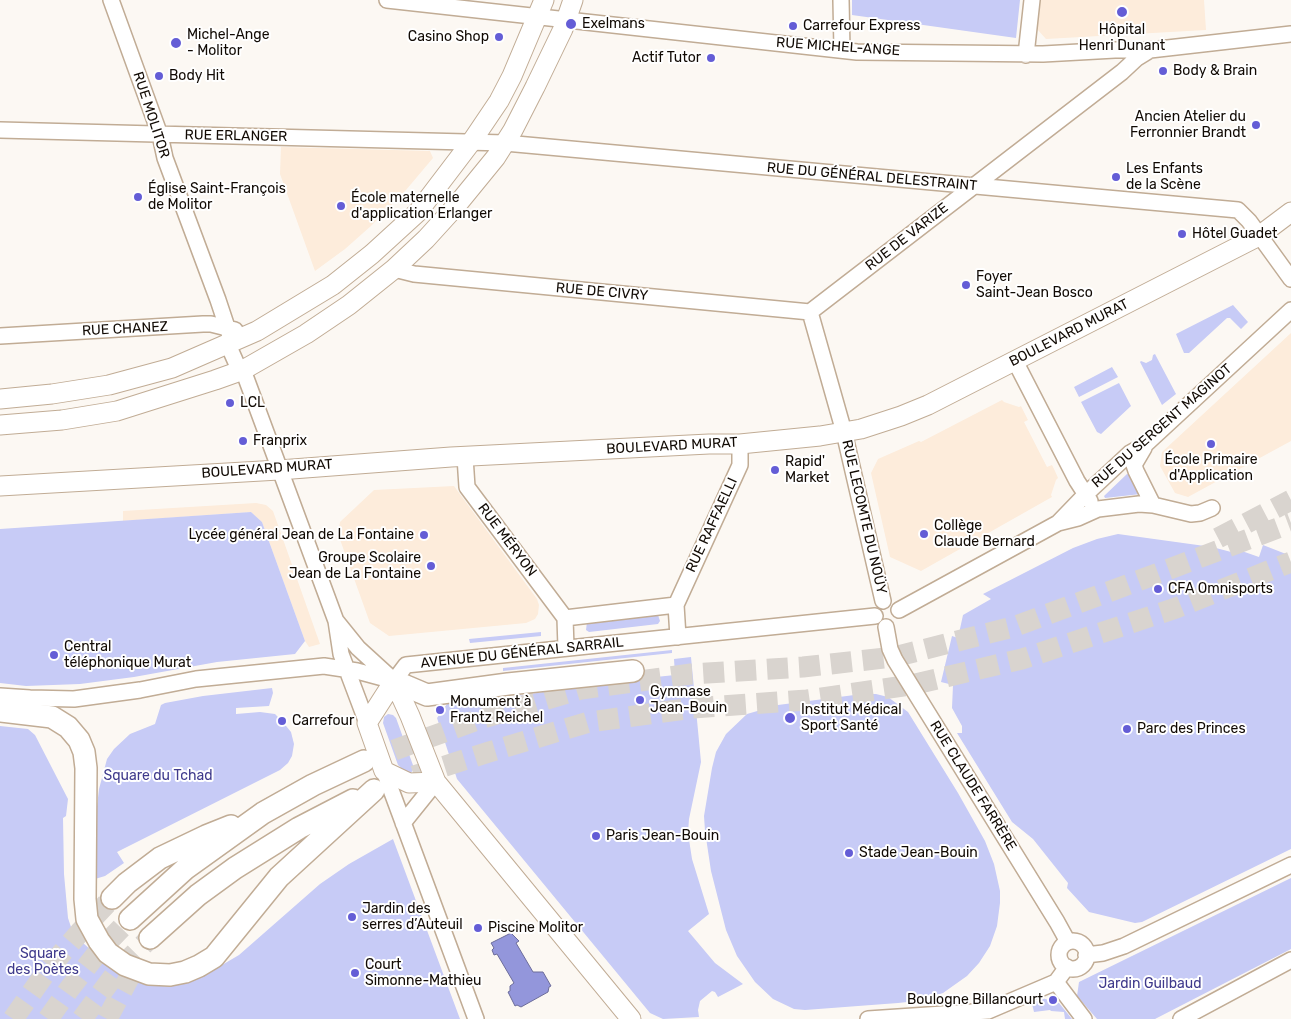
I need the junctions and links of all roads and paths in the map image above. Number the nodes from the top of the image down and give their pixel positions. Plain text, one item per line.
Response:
1 (111, 0) edge
2 (387, 0) edge
3 (574, 0) edge
4 (841, 0) edge
5 (1032, 0) edge
6 (541, 8) edge
7 (567, 20) junction
8 (1291, 34) edge
9 (842, 50) junction
10 (1150, 50) junction
11 (1026, 55) junction
12 (0, 130) edge
13 (160, 134) junction
14 (472, 141) junction
15 (505, 143) junction
16 (974, 186) junction
17 (1291, 212) edge
18 (1259, 236) junction
19 (394, 269) junction
20 (1291, 279) edge
21 (1291, 310) edge
22 (810, 312) junction
23 (236, 335) junction
24 (0, 336) edge
25 (1015, 361) junction
26 (243, 370) junction
27 (0, 399) edge
28 (0, 425) edge
29 (844, 432) junction
30 (740, 444) junction
31 (1146, 444) junction
32 (465, 457) junction
33 (279, 470) junction
34 (0, 486) edge
35 (1085, 495) junction
36 (1154, 505) junction
37 (1212, 508) dead end
38 (1098, 510) junction
39 (1058, 523) junction
40 (883, 602) junction
41 (676, 605) junction
42 (900, 610) junction
43 (874, 616) junction
44 (565, 618) junction
45 (336, 621) junction
46 (886, 627) junction
47 (678, 637) junction
48 (566, 648) junction
49 (347, 670) junction
50 (633, 671) dead end
51 (394, 681) junction
52 (0, 696) edge
53 (0, 711) edge
54 (367, 723) junction
55 (364, 761) tunnel mouth
56 (384, 771) junction
57 (436, 782) junction
58 (264, 813) junction
59 (403, 823) junction
60 (1291, 865) edge
61 (112, 898) tunnel mouth
62 (130, 919) tunnel mouth
63 (150, 938) tunnel mouth
64 (1068, 942) junction
65 (1086, 955) junction
66 (1291, 960) edge
67 (1067, 967) junction
68 (1056, 982) junction
69 (476, 1019) edge
70 (631, 1019) edge
71 (868, 1019) edge
72 (1084, 1019) edge
73 (1181, 1019) edge

1 - 13 street, RUE MOLITOR
2 - 6 street, RUE MICHEL-ANGE
3 - 7 main road
4 - 9 street
5 - 11 street
6 - 7 street, RUE MICHEL-ANGE
6 - 14 main road
7 - 9 street, RUE MICHEL-ANGE
7 - 15 main road
8 - 10 street, RUE MICHEL-ANGE
9 - 11 street, RUE MICHEL-ANGE
10 - 11 street, RUE MICHEL-ANGE
10 - 16 street, RUE DE VARIZE
12 - 13 street, RUE ERLANGER
13 - 14 street, RUE ERLANGER
13 - 23 street, RUE MOLITOR
14 - 15 street, RUE DU GÉNÉRAL DELESTRAINT
14 - 23 main road
15 - 16 street, RUE DU GÉNÉRAL DELESTRAINT
15 - 19 main road
16 - 18 street, RUE DU GÉNÉRAL DELESTRAINT
16 - 22 street, RUE DE VARIZE
17 - 18 main road, BOULEVARD MURAT
18 - 20 street, RUE DU GÉNÉRAL DELESTRAINT
18 - 25 main road, BOULEVARD MURAT
19 - 22 street, RUE DE CIVRY
19 - 26 main road
21 - 31 street, RUE DU SERGENT MAGINOT
22 - 29 street
23 - 24 street, RUE CHANEZ
23 - 26 street, RUE MOLITOR
23 - 27 main road
25 - 29 main road, BOULEVARD MURAT
25 - 35 street
26 - 28 main road
26 - 33 street, RUE MOLITOR
29 - 30 main road, BOULEVARD MURAT
29 - 40 street, RUE LECOMTE DU NOÜY
30 - 32 main road, BOULEVARD MURAT
30 - 41 street, RUE RAFFAELLI
31 - 35 street, RUE DU SERGENT MAGINOT
31 - 36 street
32 - 33 main road, BOULEVARD MURAT
32 - 44 street, RUE MÉRYON
33 - 34 main road, BOULEVARD MURAT
33 - 45 street, RUE MOLITOR
35 - 38 street
35 - 39 street, RUE DU SERGENT MAGINOT
36 - 37 street
36 - 38 street
38 - 39 street
39 - 42 street
40 - 42 street
40 - 43 street
41 - 44 street
41 - 47 street
42 - 46 street
43 - 46 street
43 - 47 street, AVENUE DU GÉNÉRAL SARRAIL
44 - 48 street
45 - 49 street
45 - 51 street
46 - 64 street, RUE CLAUDE FARRÈRE
47 - 48 street, AVENUE DU GÉNÉRAL SARRAIL
48 - 51 street, AVENUE DU GÉNÉRAL SARRAIL
49 - 51 street
49 - 52 street
49 - 54 street
50 - 51 highway
51 - 54 main road
51 - 57 main road
53 - 63 highway
54 - 56 main road
55 - 58 highway
56 - 57 main road
56 - 59 street
57 - 59 street
57 - 70 main road
58 - 61 highway
58 - 62 highway
59 - 69 street
60 - 65 street
64 - 65 street
64 - 67 street
65 - 67 street
66 - 73 street
67 - 68 street
68 - 71 street
68 - 72 street

